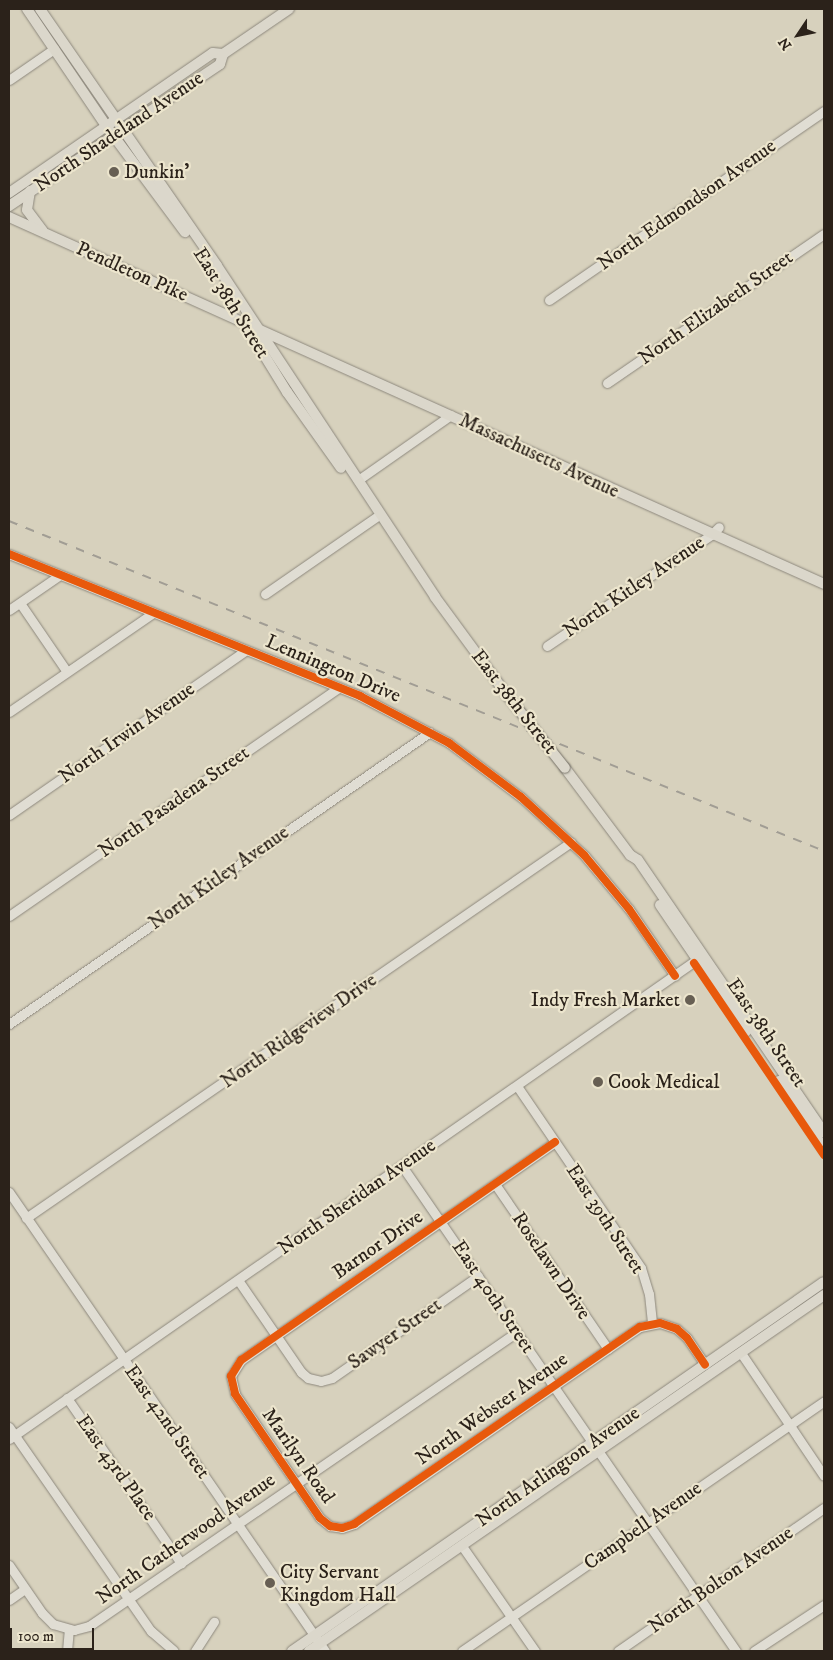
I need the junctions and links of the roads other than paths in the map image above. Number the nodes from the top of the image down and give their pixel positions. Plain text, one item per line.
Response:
1 (27, 9) edge
2 (40, 9) edge
3 (289, 9) edge
4 (54, 49) junction
5 (223, 54) junction
6 (9, 80) edge
7 (824, 111) edge
8 (111, 124) junction
9 (118, 134) junction
10 (30, 191) junction
11 (9, 193) edge
12 (9, 206) edge
13 (9, 217) edge
14 (46, 234) junction
15 (824, 234) edge
16 (550, 300) dead end
17 (244, 322) junction
18 (254, 327) junction
19 (607, 383) dead end
20 (451, 416) junction
21 (358, 480) junction
22 (376, 517) junction
23 (718, 526) dead end
24 (711, 535) junction
25 (9, 554) edge
26 (60, 575) junction
27 (824, 584) edge
28 (265, 594) dead end
29 (435, 597) junction
30 (20, 603) junction
31 (9, 610) edge
32 (153, 612) junction
33 (547, 646) dead end
34 (246, 650) junction
35 (67, 672) junction
36 (338, 688) junction
37 (9, 712) edge
38 (430, 732) junction
39 (9, 815) edge
40 (571, 842) junction
41 (9, 916) edge
42 (701, 957) junction
43 (675, 976) junction
44 (9, 1024) edge
45 (517, 1086) junction
46 (824, 1134) edge
47 (555, 1142) junction
48 (824, 1149) edge
49 (402, 1166) junction
50 (495, 1184) junction
51 (9, 1192) edge
52 (26, 1218) junction
53 (441, 1222) junction
54 (478, 1276) junction
55 (238, 1280) junction
56 (824, 1282) edge
57 (824, 1295) edge
58 (652, 1323) junction
59 (517, 1332) junction
60 (276, 1336) junction
61 (608, 1349) junction
62 (741, 1353) junction
63 (123, 1359) junction
64 (705, 1365) junction
65 (231, 1382) joint
66 (554, 1386) junction
67 (67, 1398) junction
68 (824, 1401) edge
69 (789, 1425) junction
70 (9, 1427) edge
71 (12, 1437) edge
72 (593, 1442) junction
73 (599, 1452) junction
74 (824, 1476) edge
75 (296, 1483) junction
76 (824, 1508) edge
77 (238, 1523) junction
78 (648, 1523) junction
79 (352, 1525) joint
80 (462, 1546) junction
81 (181, 1563) junction
82 (9, 1565) edge
83 (25, 1589) junction
84 (698, 1596) junction
85 (128, 1599) junction
86 (9, 1600) edge
87 (824, 1605) edge
88 (512, 1617) junction
89 (214, 1622) dead end
90 (69, 1629) junction
91 (320, 1644) edge
92 (67, 1651) edge
93 (174, 1651) edge
94 (195, 1651) edge
95 (292, 1651) edge
96 (309, 1651) edge
97 (462, 1651) edge
98 (535, 1651) edge
99 (618, 1651) edge
100 (736, 1651) edge
101 (754, 1651) edge

1 - 4 main road, East 38th Street
2 - 8 main road, East 38th Street
3 - 5 main road, North Shadeland Avenue
4 - 6 street
4 - 8 main road, East 38th Street
5 - 8 main road, North Shadeland Avenue
5 - 9 main road, North Shadeland Avenue
7 - 16 street, North Edmondson Avenue
8 - 9 main road, East 38th Street
8 - 11 main road, North Shadeland Avenue
9 - 10 main road, North Shadeland Avenue
9 - 17 main road, East 38th Street
9 - 18 main road, East 38th Street
10 - 12 main road, North Shadeland Avenue
10 - 14 main road
13 - 14 main road, Pendleton Pike
14 - 17 main road, Pendleton Pike
15 - 19 street, North Elizabeth Street
17 - 18 main road, Pendleton Pike
17 - 22 main road, East 38th Street
18 - 20 main road, Massachusetts Avenue
18 - 21 main road, East 38th Street
20 - 21 street
20 - 24 main road, Massachusetts Avenue
21 - 29 main road, East 38th Street
22 - 28 street
22 - 29 main road, East 38th Street
23 - 24 street, North Kitley Avenue
24 - 27 main road, Massachusetts Avenue
24 - 33 street, North Kitley Avenue
25 - 26 street, Lennington Drive
26 - 30 street
26 - 32 street, Lennington Drive
29 - 42 main road, East 38th Street, bridge
30 - 31 street
30 - 35 street
32 - 34 street, Lennington Drive
32 - 35 street
34 - 36 street, Lennington Drive
34 - 39 street, North Irwin Avenue
35 - 37 street
36 - 38 street, Lennington Drive
36 - 41 street, North Pasadena Street
38 - 40 street, Lennington Drive
38 - 44 street, North Kitley Avenue
40 - 43 street, Lennington Drive
40 - 52 street, North Ridgeview Drive
42 - 43 street, North Sheridan Avenue
42 - 46 main road, East 38th Street
42 - 48 main road, East 38th Street
43 - 45 street, North Sheridan Avenue
45 - 47 street, East 39th Street
45 - 49 street, North Sheridan Avenue
47 - 50 street, Barnor Drive
47 - 58 street, East 39th Street
49 - 53 street, East 40th Street
49 - 55 street, North Sheridan Avenue
50 - 53 street, Barnor Drive
50 - 61 street, Roselawn Drive
51 - 52 street, East 42nd Street
52 - 63 street, East 42nd Street
53 - 54 street, East 40th Street
53 - 60 street, Barnor Drive
54 - 59 street, East 40th Street
54 - 60 street, Sawyer Street
55 - 60 street
55 - 63 street, North Sheridan Avenue
56 - 64 main road, North Arlington Avenue
57 - 62 main road, North Arlington Avenue
58 - 61 street, North Webster Avenue
58 - 64 street
59 - 66 street, East 40th Street
59 - 75 street, North Catherwood Avenue
60 - 65 street, Barnor Drive
61 - 66 street, North Webster Avenue
62 - 69 street
62 - 73 main road, North Arlington Avenue
63 - 67 street, North Sheridan Avenue
63 - 77 street, East 42nd Street
64 - 72 main road, North Arlington Avenue
65 - 75 street, Marilyn Road
66 - 72 street, East 40th Street
66 - 79 street, North Webster Avenue
67 - 71 street, North Sheridan Avenue
67 - 81 street, East 43rd Place
68 - 69 street, Campbell Avenue
69 - 74 street
69 - 78 street, Campbell Avenue
70 - 71 street
71 - 85 street
72 - 73 street, East 40th Street
72 - 91 main road, North Arlington Avenue
73 - 78 street, East 40th Street
73 - 80 main road, North Arlington Avenue
75 - 77 street, North Catherwood Avenue
75 - 79 street, Marilyn Road
76 - 84 street, North Bolton Avenue
77 - 81 street, North Catherwood Avenue
77 - 91 street, East 42nd Street
78 - 84 street, East 40th Street
78 - 88 street, Campbell Avenue
80 - 88 street
80 - 91 main road, North Arlington Avenue
81 - 85 street, North Catherwood Avenue
82 - 83 street
83 - 86 street
83 - 90 street
84 - 99 street, North Bolton Avenue
84 - 100 street, East 40th Street
85 - 90 street, North Catherwood Avenue
85 - 93 street
87 - 101 street
88 - 97 street, Campbell Avenue
88 - 98 street
89 - 94 street
90 - 92 street
91 - 95 main road, North Arlington Avenue
91 - 96 main road, North Arlington Avenue

